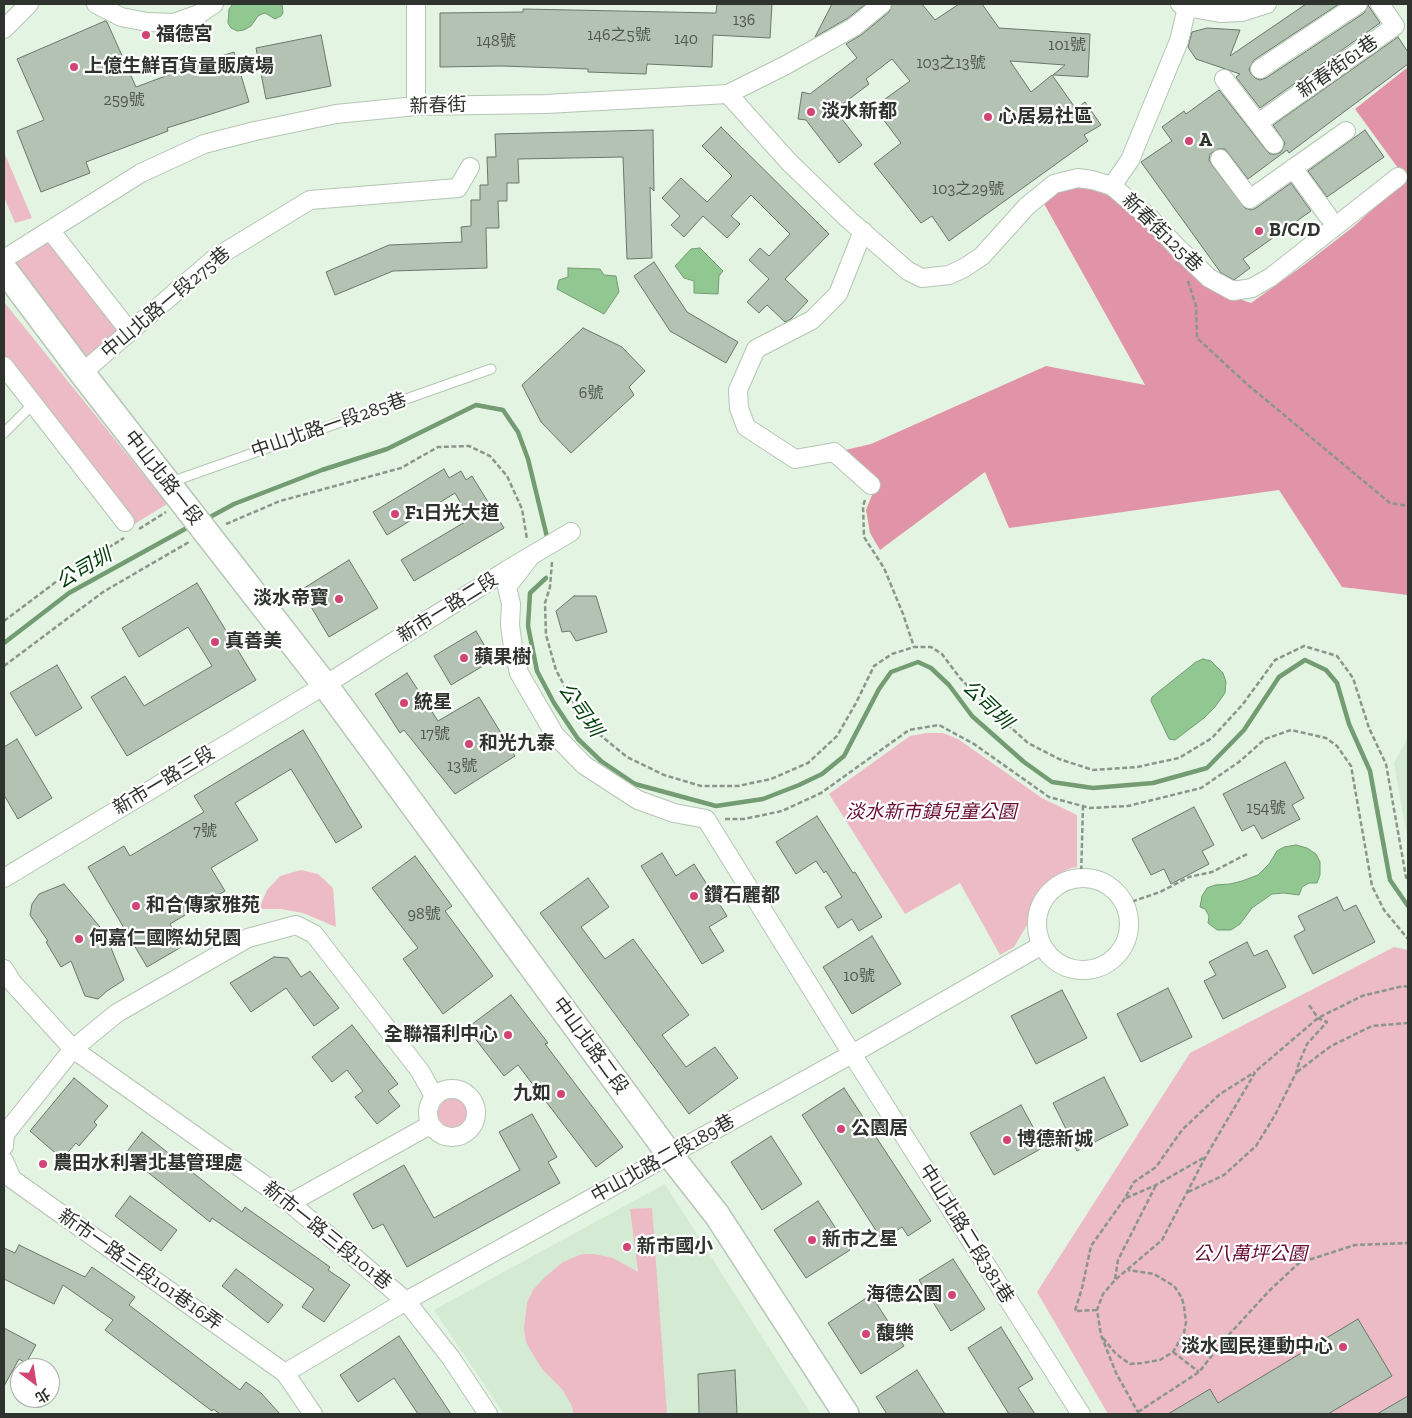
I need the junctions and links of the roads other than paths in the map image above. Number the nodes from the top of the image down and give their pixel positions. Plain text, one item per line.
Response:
1 (29, 4) edge
2 (96, 4) edge
3 (214, 4) edge
4 (416, 4) edge
5 (882, 4) edge
6 (1267, 4) edge
7 (1358, 4) edge
8 (1380, 4) edge
9 (1184, 6) edge
10 (4, 29) edge
11 (1260, 69) dead end
12 (1224, 79) dead end
13 (728, 94) junction
14 (416, 106) junction
15 (1258, 124) junction
16 (1346, 131) dead end
17 (1274, 144) dead end
18 (1220, 159) dead end
19 (470, 166) dead end
20 (1293, 168) junction
21 (1398, 177) dead end
22 (1112, 186) junction
23 (1328, 216) dead end
24 (50, 230) junction
25 (863, 232) junction
26 (4, 259) edge
27 (4, 269) edge
28 (130, 332) junction
29 (4, 366) edge
30 (491, 369) dead end
31 (82, 373) junction
32 (33, 404) junction
33 (4, 433) edge
34 (167, 483) junction
35 (871, 485) road end
36 (128, 531) road end
37 (571, 532) dead end
38 (530, 556) junction
39 (325, 685) junction
40 (4, 878) edge
41 (1042, 945) junction
42 (4, 969) edge
43 (73, 1048) junction
44 (852, 1054) junction
45 (434, 1096) junction
46 (430, 1124) junction
47 (4, 1146) edge
48 (670, 1155) junction
49 (4, 1160) edge
50 (290, 1203) junction
51 (406, 1301) junction
52 (285, 1373) junction
53 (313, 1414) edge
54 (488, 1414) edge
55 (846, 1414) edge
56 (1080, 1414) edge

1 - 10 street
2 - 3 street
4 - 14 street
5 - 13 street, 新春街
6 - 9 street
7 - 11 street
8 - 15 street, 新春街61巷
9 - 22 street
12 - 15 street
13 - 14 street, 新春街
13 - 25 street, 新春街125巷
14 - 24 street, 新春街
15 - 17 street
16 - 20 street
18 - 20 street
19 - 28 street, 中山北路一段275巷
20 - 23 street
21 - 22 street, 新春街125巷
22 - 25 street, 新春街125巷
24 - 26 street, 新春街
24 - 28 street
25 - 35 street
27 - 31 street, 中山北路一段
28 - 31 street, 中山北路一段275巷
29 - 32 street
30 - 34 lane, 中山北路一段285巷
31 - 34 street, 中山北路一段
32 - 33 lane
32 - 36 street
34 - 39 street, 中山北路一段
37 - 38 street, 新市一路二段
38 - 39 street, 新市一路二段
38 - 44 street, 中山北路二段381巷
39 - 40 street, 新市一路三段
39 - 48 street, 中山北路二段
41 - 41 street
41 - 44 street, 中山北路二段189巷
42 - 43 street, 新市一路三段101巷
43 - 45 street
43 - 47 street
43 - 50 street, 新市一路三段101巷
44 - 48 street, 中山北路二段189巷
44 - 56 street, 中山北路二段381巷
45 - 46 street
45 - 46 street
46 - 50 street
48 - 51 street, 中山北路二段189巷
48 - 55 street, 中山北路二段
49 - 52 street, 新市一路三段101巷16弄
50 - 51 street, 新市一路三段101巷
51 - 52 street, 中山北路二段189巷
51 - 54 street, 新市一路三段101巷
52 - 53 street

